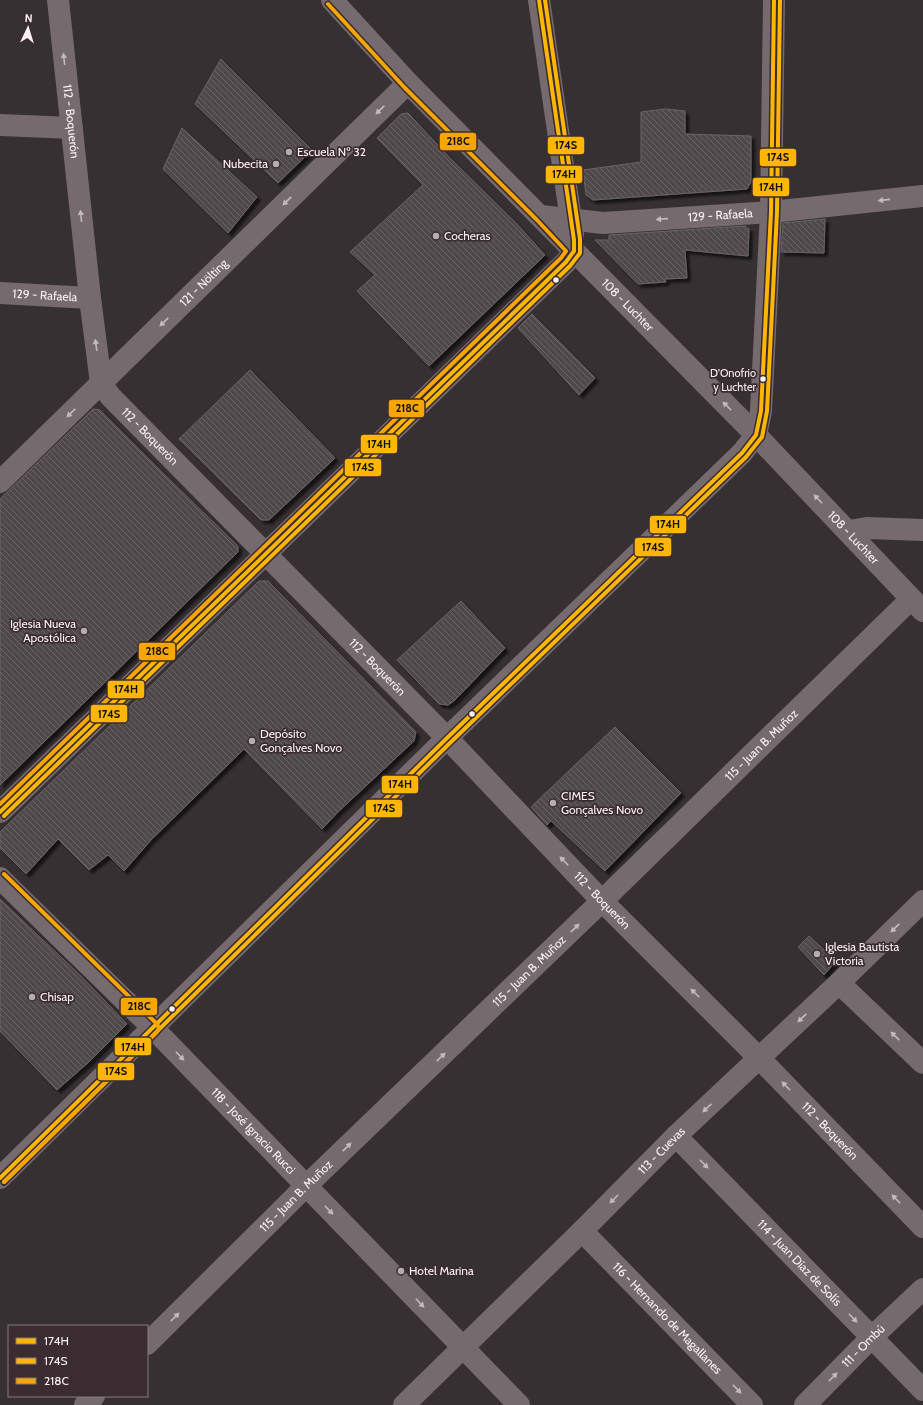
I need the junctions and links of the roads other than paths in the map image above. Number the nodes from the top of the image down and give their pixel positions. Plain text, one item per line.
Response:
1 (58, 0) edge
2 (332, 0) edge
3 (539, 0) edge
4 (774, 0) edge
5 (408, 83) junction
6 (0, 125) edge
7 (72, 128) junction
8 (923, 196) edge
9 (771, 212) junction
10 (541, 216) junction
11 (571, 220) junction
12 (574, 251) junction
13 (0, 293) edge
14 (90, 298) junction
15 (101, 383) junction
16 (756, 434) junction
17 (0, 482) edge
18 (923, 530) edge
19 (848, 531) junction
20 (266, 555) junction
21 (917, 605) edge
22 (446, 738) junction
23 (0, 812) edge
24 (0, 878) edge
25 (602, 901) junction
26 (923, 901) edge
27 (839, 982) junction
28 (153, 1028) junction
29 (760, 1058) junction
30 (923, 1063) edge
31 (676, 1136) junction
32 (0, 1178) edge
33 (306, 1186) junction
34 (923, 1227) edge
35 (582, 1231) junction
36 (923, 1289) edge
37 (872, 1338) junction
38 (148, 1343) edge
39 (463, 1347) junction
40 (923, 1390) edge
41 (93, 1397) edge
42 (85, 1405) edge
43 (404, 1405) edge
44 (519, 1405) edge
45 (752, 1405) edge
46 (806, 1405) edge

7 -> 1 street, 112 - Boquerón
2 - 5 street, 108 - Luchter
3 - 11 street
4 - 9 street
5 - 10 street, 108 - Luchter
5 -> 15 street, 121 - Nölting
6 - 7 street
14 -> 7 street, 112 - Boquerón
8 -> 9 street, 129 - Rafaela
9 -> 11 street, 129 - Rafaela
9 - 16 street
10 - 11 street, 129 - Rafaela
10 - 12 street, 108 - Luchter
11 - 12 street
16 -> 12 street, 108 - Luchter
12 - 20 street
13 - 14 street, 129 - Rafaela
15 -> 14 street, 112 - Boquerón
15 -> 17 street, 121 - Nölting
15 - 20 street, 112 - Boquerón
19 -> 16 street, 108 - Luchter
16 - 22 street
18 - 19 street
19 - 21 street, 108 - Luchter
20 - 22 street, 112 - Boquerón
20 - 23 street
21 - 25 street, 115 - Juan B. Muñoz
25 -> 22 street, 112 - Boquerón
22 - 28 street
24 - 28 street, 118 - José Ignacio Rucci
29 -> 25 street, 112 - Boquerón
33 -> 25 street, 115 - Juan B. Muñoz
26 -> 27 street, 113 - Cuevas
27 -> 29 street, 113 - Cuevas
30 -> 27 street
28 - 32 street
28 -> 33 street, 118 - José Ignacio Rucci
29 -> 31 street, 113 - Cuevas
34 -> 29 street, 112 - Boquerón
31 -> 35 street, 113 - Cuevas
31 -> 37 street, 114 - Juan Díaz de Solís
38 -> 33 street, 115 - Juan B. Muñoz
33 -> 39 street, 118 - José Ignacio Rucci
35 - 39 street, 113 - Cuevas
35 -> 45 street, 116 - Hernando de Magallanes
36 - 37 street, 111 - Ombú
37 - 40 street, 114 - Juan Díaz de Solís
46 -> 37 street, 111 - Ombú
39 - 43 street, 113 - Cuevas
39 - 44 street, 118 - José Ignacio Rucci
41 - 42 street

